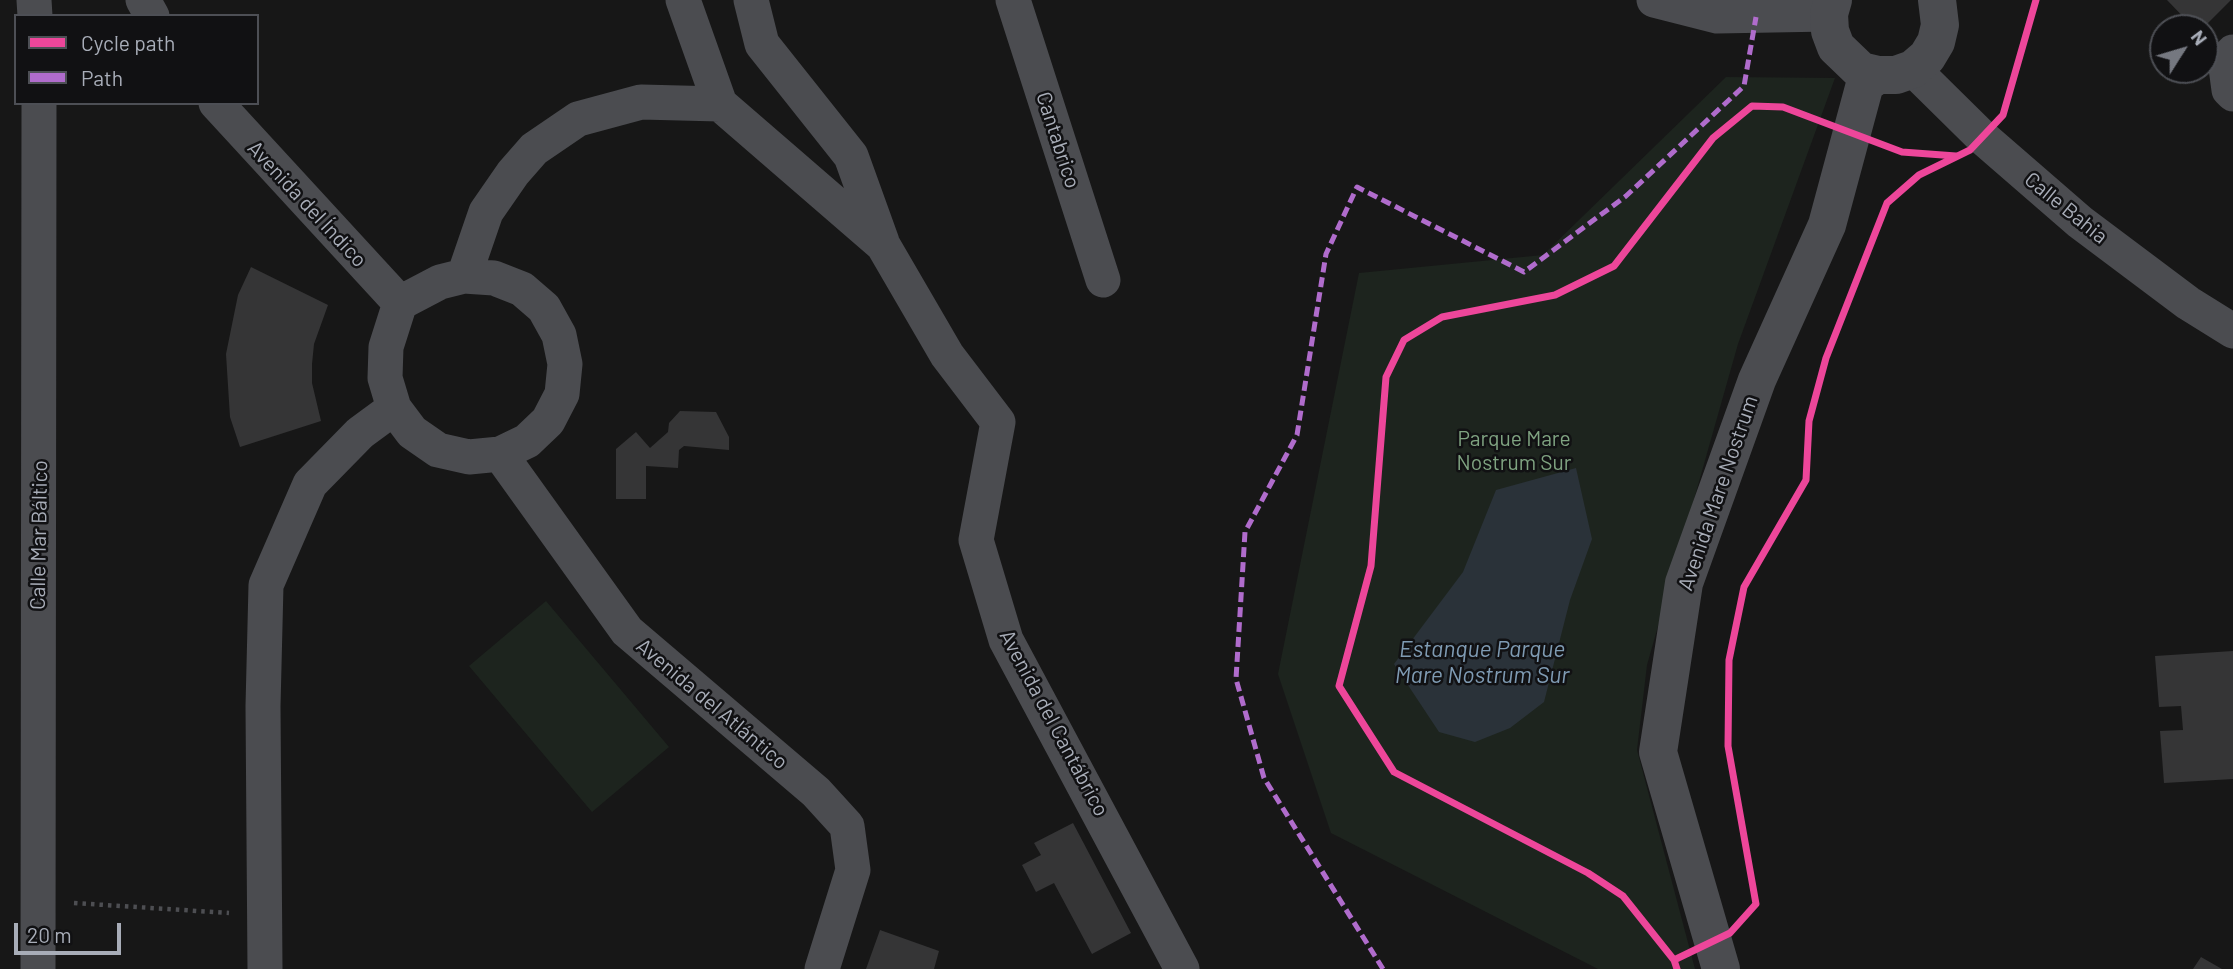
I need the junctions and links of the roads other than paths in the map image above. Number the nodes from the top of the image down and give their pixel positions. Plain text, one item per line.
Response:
1 (683, 0) edge
2 (751, 0) edge
3 (1013, 0) edge
4 (1654, 0) edge
5 (1937, 0) edge
6 (1831, 7) edge
7 (2233, 52) edge
8 (1896, 72) junction
9 (2233, 94) edge
10 (720, 104) junction
11 (218, 105) edge
12 (44, 111) edge
13 (883, 246) junction
14 (464, 276) junction
15 (1103, 280) dead end
16 (400, 303) junction
17 (2233, 331) edge
18 (394, 408) junction
19 (500, 454) junction
20 (38, 969) edge
21 (265, 969) edge
22 (822, 969) edge
23 (1182, 969) edge
24 (1721, 969) edge

1 - 10 street, Avenida del Cantábrico
2 - 13 street, Avenida del Cantábrico
3 - 15 street, Cantabrico
4 - 6 street
5 - 8 street, Avenida Mare Nostrum
6 - 8 street
7 - 9 street
8 - 17 street, Calle Bahia
8 - 24 street, Avenida Mare Nostrum
10 - 13 street, Avenida del Cantábrico
10 - 14 street
11 - 16 street, Avenida del Índico
12 - 20 street, Calle Mar Báltico
13 - 23 street, Avenida del Cantábrico
14 - 16 street
14 - 19 street
16 - 18 street
18 - 19 street
18 - 21 street
19 - 22 street, Avenida del Atlántico

